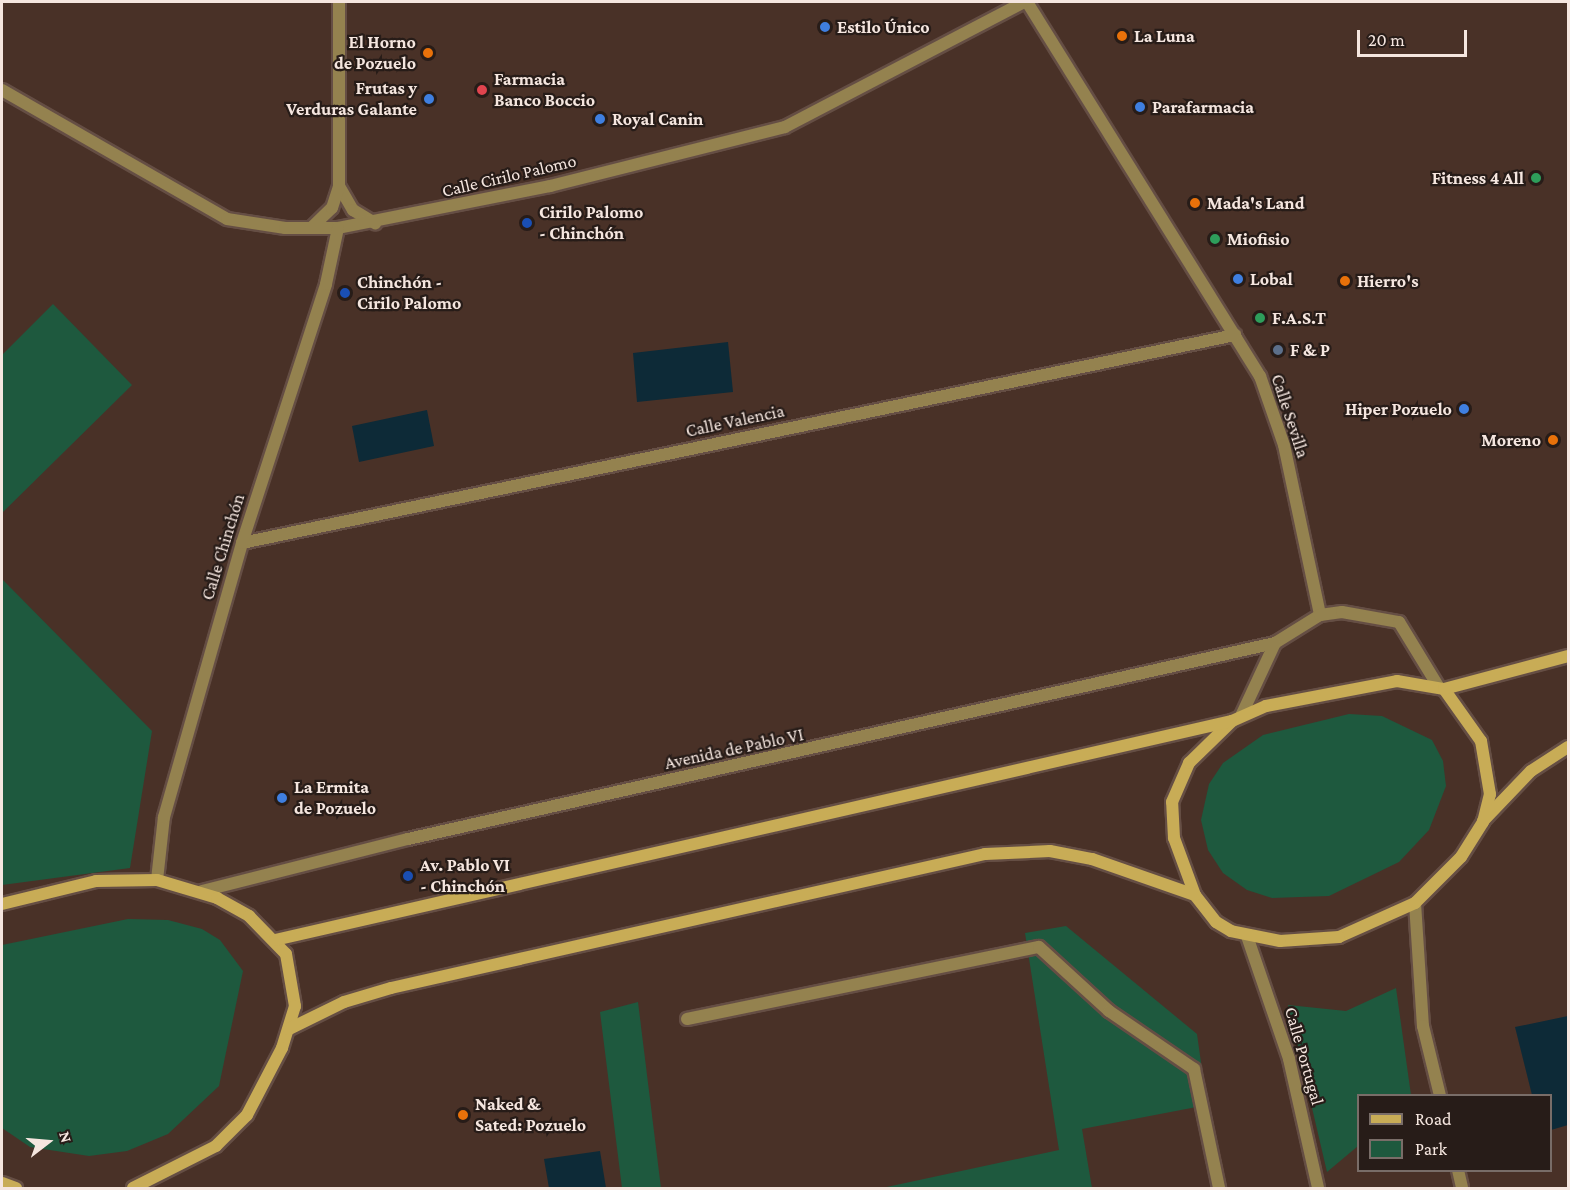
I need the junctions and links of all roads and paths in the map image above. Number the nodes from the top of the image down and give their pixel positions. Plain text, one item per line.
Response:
1 (339, 2) edge
2 (1025, 2) edge
3 (2, 90) edge
4 (339, 186) junction
5 (375, 223) junction
6 (311, 228) junction
7 (338, 228) junction
8 (1235, 335) junction
9 (242, 543) junction
10 (1320, 615) junction
11 (1275, 643) junction
12 (1569, 656) edge
13 (1441, 688) junction
14 (1236, 718) junction
15 (1569, 747) edge
16 (1482, 822) junction
17 (157, 880) junction
18 (202, 891) junction
19 (1195, 895) junction
20 (1415, 903) junction
21 (2, 904) edge
22 (1247, 936) junction
23 (275, 940) junction
24 (687, 1019) dead end
25 (289, 1029) junction
26 (1440, 1094) edge
27 (1458, 1172) edge
28 (2, 1183) edge
29 (16, 1188) edge
30 (133, 1188) edge
31 (1219, 1188) edge
32 (1318, 1188) edge
33 (1462, 1188) edge

1 - 4 street
2 - 5 street, Calle Cirilo Palomo
2 - 8 street, Calle Sevilla
3 - 6 street, Calle Cirilo Palomo
4 - 5 street
4 - 6 street
5 - 7 street, Calle Cirilo Palomo
6 - 7 street, Calle Cirilo Palomo
7 - 9 street, Calle Chinchón
8 - 9 street, Calle Valencia
8 - 10 street, Calle Sevilla
9 - 17 street, Calle Chinchón
10 - 11 street
10 - 13 street
11 - 14 street
11 - 18 street, Avenida de Pablo VI
12 - 13 main road
13 - 14 main road
13 - 16 main road
14 - 19 main road
14 - 23 main road
15 - 16 main road
16 - 20 main road
17 - 18 main road, Avenida de Pablo VI
17 - 21 main road, Avenida de Pablo VI
18 - 23 main road, Avenida de Pablo VI
19 - 22 main road
19 - 25 main road
20 - 22 main road
20 - 26 street
22 - 32 street, Calle Portugal
23 - 25 main road, Avenida de Pablo VI
24 - 31 street
25 - 30 main road, Avenida de Pablo VI
27 - 33 street
28 - 29 main road

